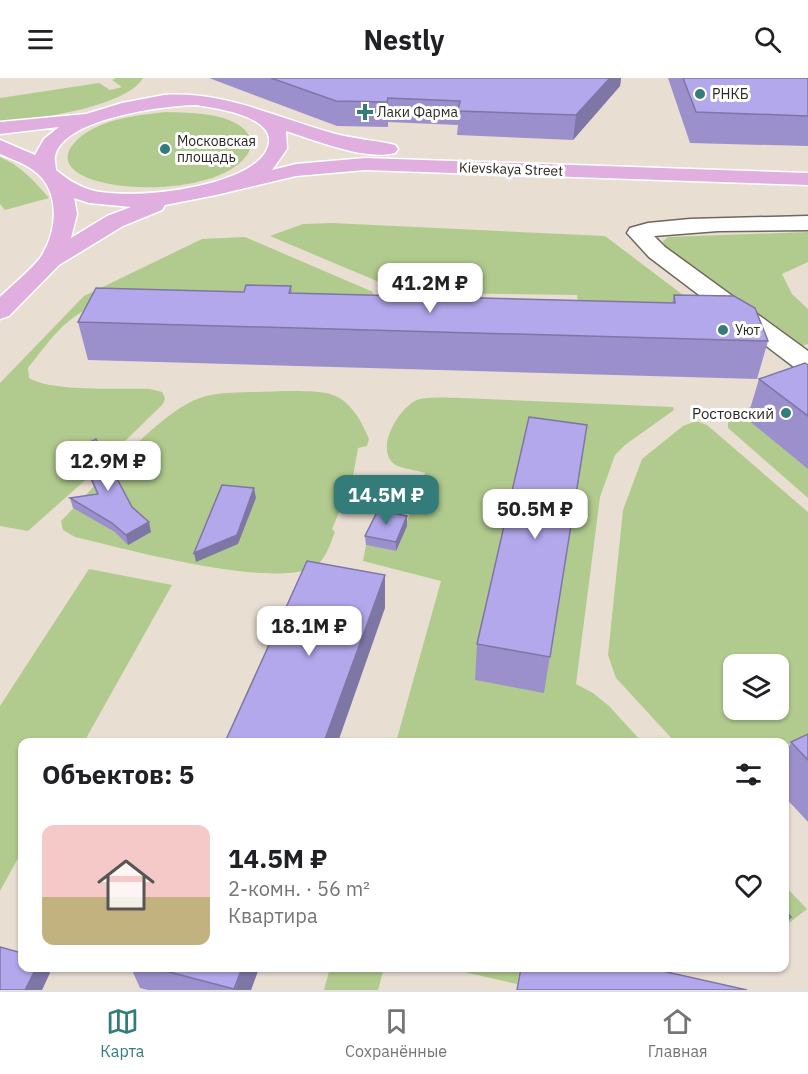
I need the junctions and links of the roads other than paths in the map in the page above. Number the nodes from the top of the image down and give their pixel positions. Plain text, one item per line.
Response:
1 (202, 85) dead end
2 (153, 86) dead end
3 (232, 105) junction
4 (113, 111) junction
5 (262, 117) junction
6 (92, 118) junction
7 (0, 128) edge
8 (0, 146) edge
9 (808, 165) edge
10 (51, 175) junction
11 (808, 179) edge
12 (216, 189) junction
13 (182, 197) junction
14 (808, 223) edge
15 (51, 260) junction
16 (0, 311) edge
17 (808, 364) edge

1 - 3 main road
2 - 4 main road
3 - 4 main road
3 - 5 main road
4 - 6 main road
5 - 9 main road, Kievskaya Street
5 - 12 main road
6 - 7 main road
6 - 10 main road
8 - 10 main road
10 - 13 main road
10 - 15 main road
11 - 12 main road, Kievskaya Street
12 - 13 main road
13 - 15 main road
14 - 17 street
15 - 16 main road

